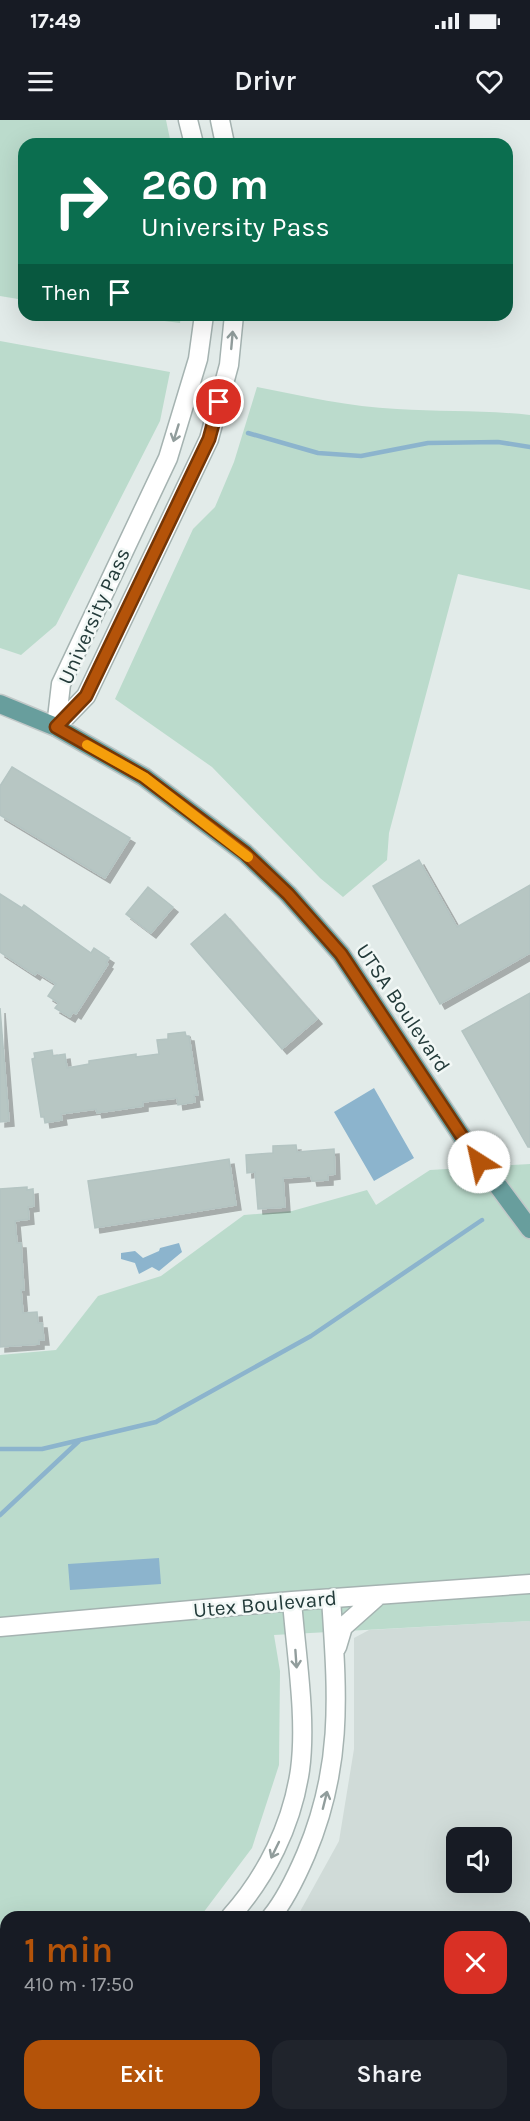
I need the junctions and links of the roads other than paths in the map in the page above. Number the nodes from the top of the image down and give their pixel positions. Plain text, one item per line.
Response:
1 (188, 120) edge
2 (220, 120) edge
3 (192, 138) edge
4 (224, 138) edge
5 (203, 321) edge
6 (234, 321) edge
7 (0, 704) edge
8 (56, 727) junction
9 (530, 1229) edge
10 (530, 1584) edge
11 (379, 1595) junction
12 (331, 1598) junction
13 (292, 1601) junction
14 (0, 1627) edge
15 (335, 1658) junction
16 (252, 1893) junction
17 (236, 1911) edge
18 (271, 1911) edge
19 (276, 1911) edge

1 - 3 street
2 - 4 street
5 -> 8 street, University Pass
8 -> 6 street, University Pass
7 - 8 main road, UTSA Boulevard
8 - 9 main road, UTSA Boulevard
10 - 11 street, Utex Boulevard
11 - 12 street, Utex Boulevard
11 - 15 street
12 - 13 street, Utex Boulevard
12 - 15 street
13 - 14 street, Utex Boulevard
13 -> 16 street
19 -> 15 street
16 - 17 street
16 - 18 street

